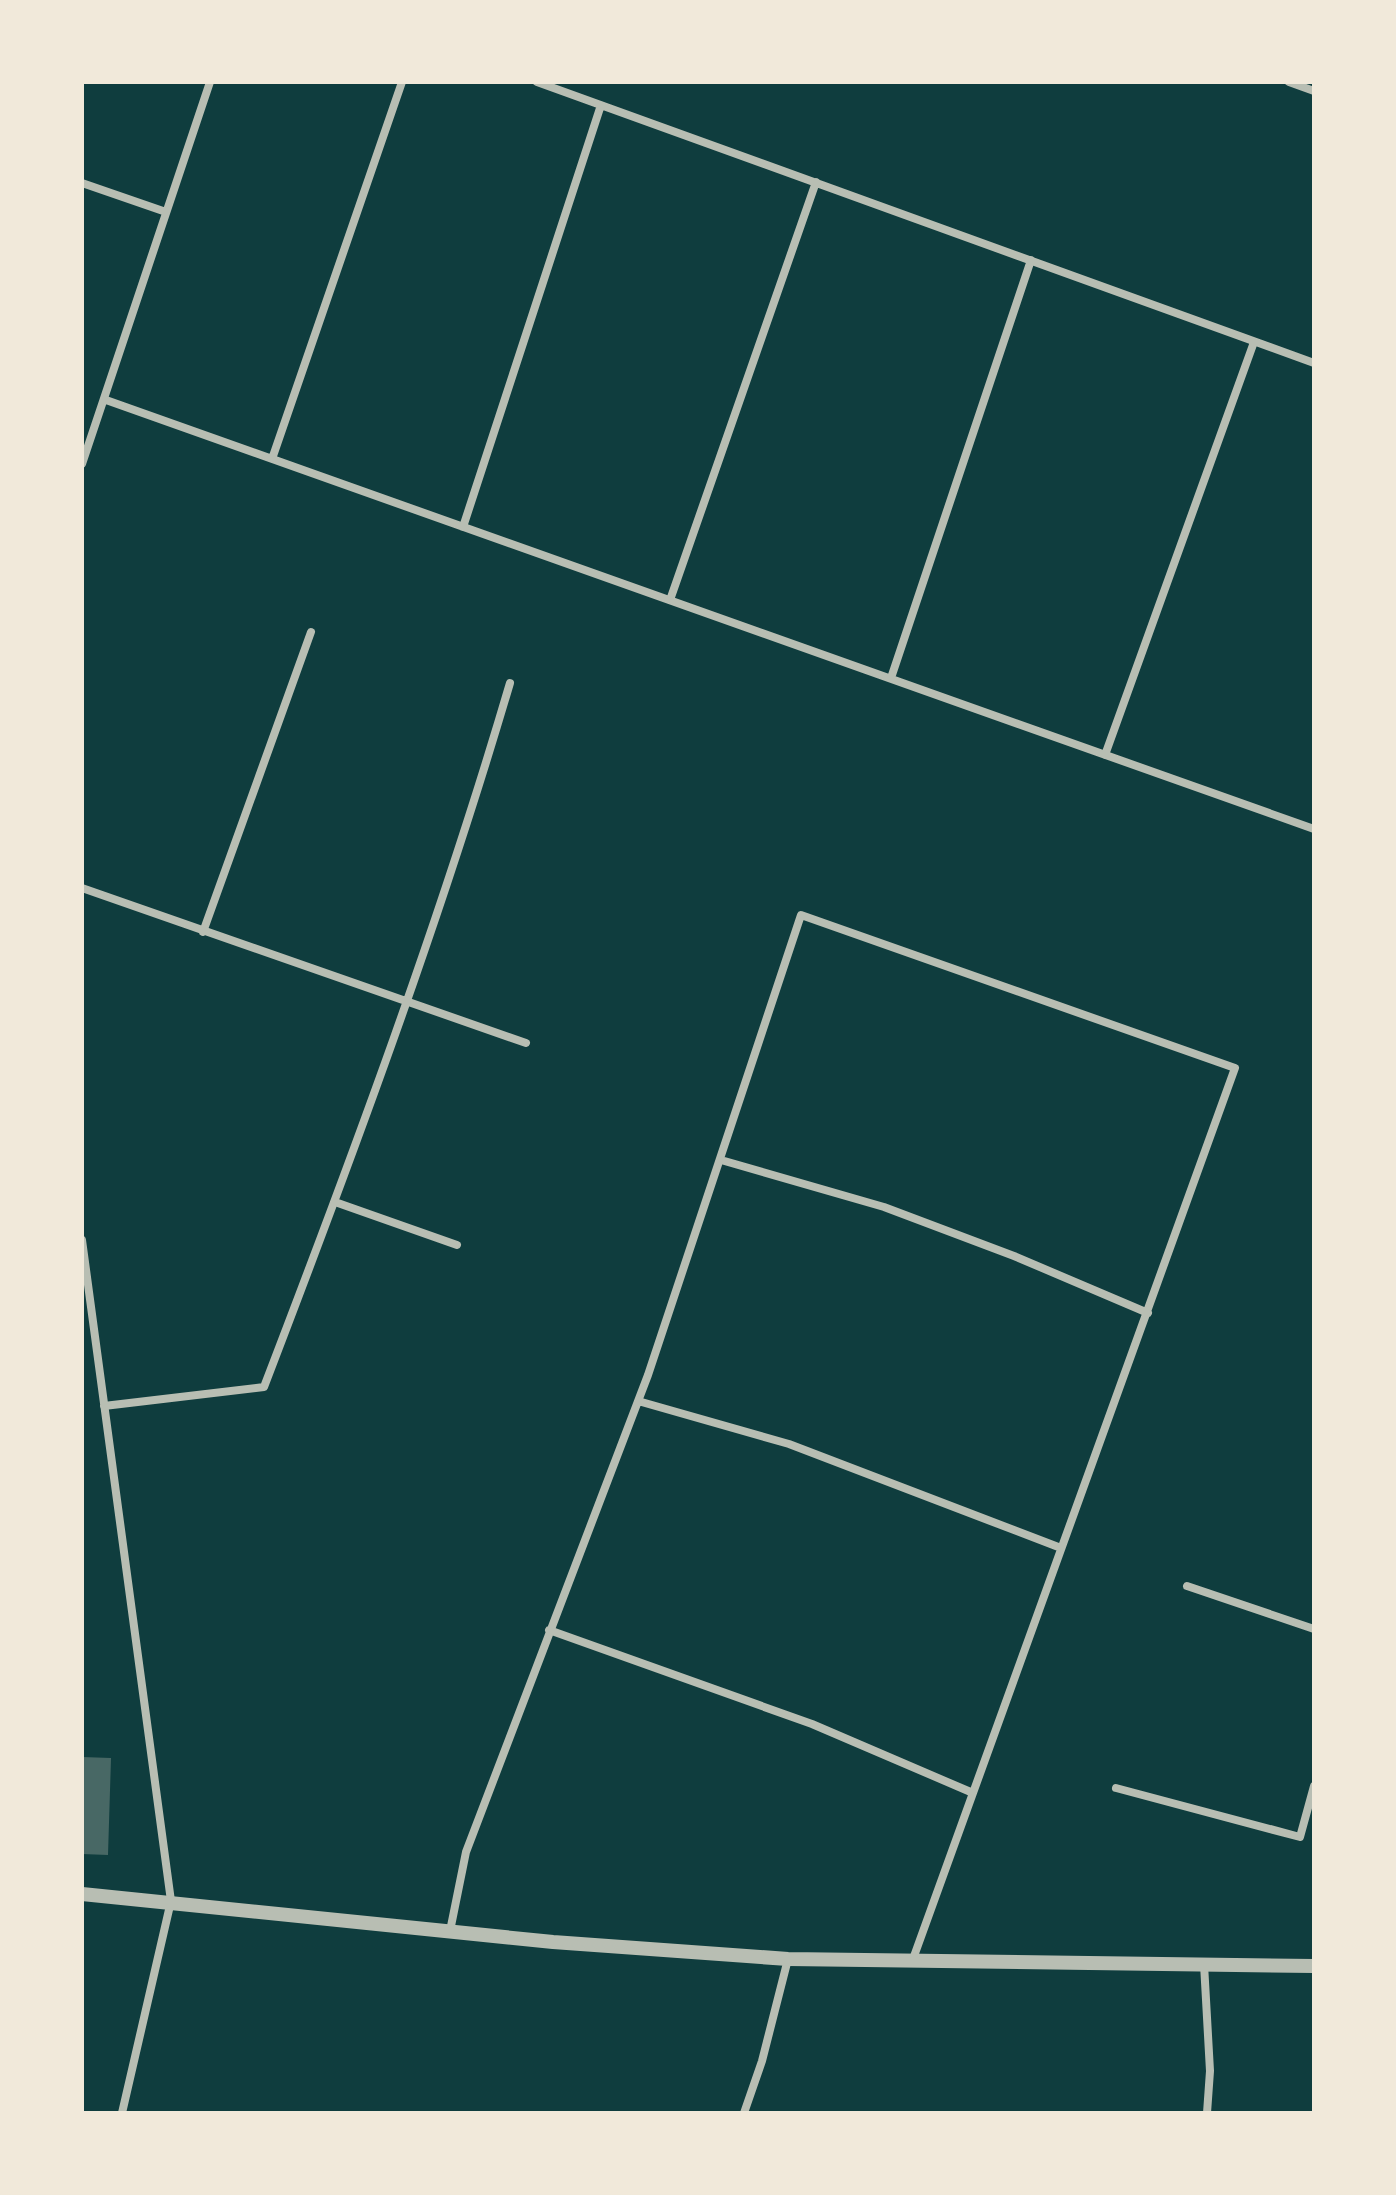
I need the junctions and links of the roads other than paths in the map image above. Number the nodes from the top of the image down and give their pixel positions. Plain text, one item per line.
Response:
1 (210, 82) edge
2 (402, 82) edge
3 (537, 82) edge
4 (1289, 82) edge
5 (1314, 91) edge
6 (601, 105) junction
7 (816, 182) junction
8 (82, 183) edge
9 (166, 212) junction
10 (1031, 260) junction
11 (1254, 342) junction
12 (1314, 363) edge
13 (106, 400) junction
14 (272, 459) junction
15 (82, 464) edge
16 (463, 527) junction
17 (670, 600) junction
18 (311, 632) dead end
19 (891, 678) junction
20 (510, 683) dead end
21 (1105, 755) junction
22 (1314, 829) edge
23 (82, 888) edge
24 (203, 932) junction
25 (406, 1003) junction
26 (526, 1043) dead end
27 (721, 1160) junction
28 (335, 1202) junction
29 (82, 1240) edge
30 (457, 1245) dead end
31 (1148, 1313) junction
32 (638, 1401) junction
33 (104, 1406) junction
34 (1061, 1548) junction
35 (1187, 1586) dead end
36 (1314, 1629) edge
37 (549, 1630) junction
38 (1314, 1786) edge
39 (1116, 1788) dead end
40 (973, 1793) junction
41 (82, 1894) edge
42 (171, 1901) junction
43 (450, 1931) junction
44 (788, 1959) junction
45 (913, 1959) junction
46 (1204, 1964) junction
47 (1314, 1966) edge
48 (122, 2113) edge
49 (744, 2113) edge
50 (1207, 2113) edge

1 - 9 street
2 - 14 street
3 - 6 street
4 - 5 street
6 - 7 street
6 - 16 street
7 - 10 street
7 - 17 street
8 - 9 street
9 - 13 street
10 - 11 street
10 - 19 street
11 - 12 street
11 - 21 street
13 - 14 street
13 - 15 street
14 - 16 street
16 - 17 street
17 - 19 street
18 - 24 street
19 - 21 street
20 - 25 street
21 - 22 street
23 - 24 street
24 - 25 street
25 - 26 street
25 - 28 street
27 - 31 street
27 - 31 street
27 - 32 street
28 - 30 street
28 - 33 street
29 - 33 street
31 - 34 street
32 - 34 street
32 - 37 street
33 - 42 street
34 - 40 street
35 - 36 street
37 - 40 street
37 - 43 street
38 - 39 street
40 - 45 street
41 - 42 street
42 - 43 street
42 - 48 street
43 - 44 street
44 - 45 street
44 - 49 street
45 - 46 street
46 - 47 street
46 - 50 street

